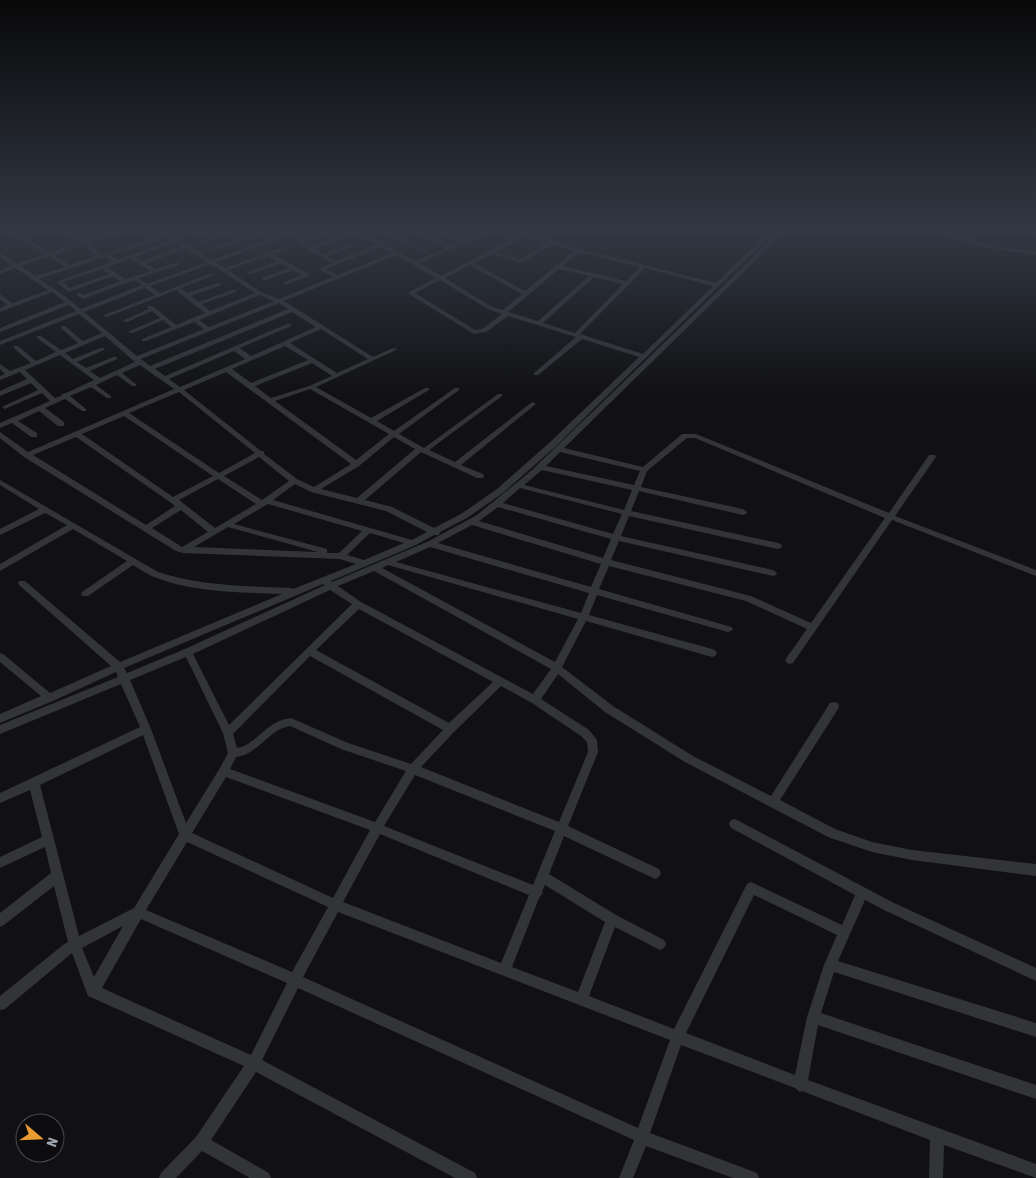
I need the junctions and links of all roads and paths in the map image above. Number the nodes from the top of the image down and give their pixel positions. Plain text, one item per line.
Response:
1 (45, 285) edge
2 (62, 285) edge
3 (84, 285) edge
4 (114, 285) edge
5 (148, 285) edge
6 (184, 285) edge
7 (216, 285) edge
8 (247, 285) edge
9 (317, 285) edge
10 (428, 285) edge
11 (453, 285) edge
12 (510, 285) edge
13 (536, 285) edge
14 (582, 285) edge
15 (625, 285) edge
16 (717, 285) edge
17 (727, 285) edge
18 (145, 286) junction
19 (176, 288) junction
20 (52, 290) junction
21 (234, 291) dead end
22 (259, 293) junction
23 (79, 294) dead end
24 (526, 294) junction
25 (159, 295) junction
26 (0, 296) edge
27 (187, 296) junction
28 (279, 301) junction
29 (142, 302) junction
30 (70, 303) junction
31 (198, 304) junction
32 (12, 306) junction
33 (153, 309) junction
34 (0, 310) edge
35 (292, 310) junction
36 (80, 312) junction
37 (209, 313) junction
38 (504, 314) junction
39 (105, 316) dead end
40 (164, 318) junction
41 (194, 319) junction
42 (125, 321) dead end
43 (289, 324) dead end
44 (538, 324) junction
45 (62, 327) dead end
46 (175, 327) junction
47 (321, 328) junction
48 (208, 329) junction
49 (0, 330) edge
50 (131, 332) dead end
51 (105, 334) junction
52 (578, 336) junction
53 (39, 337) dead end
54 (221, 339) junction
55 (144, 340) dead end
56 (0, 343) edge
57 (82, 343) junction
58 (285, 343) junction
59 (16, 346) dead end
60 (235, 348) junction
61 (395, 348) dead end
62 (102, 349) dead end
63 (60, 352) junction
64 (643, 356) junction
65 (115, 358) dead end
66 (250, 359) junction
67 (372, 359) junction
68 (312, 360) junction
69 (73, 361) junction
70 (138, 361) junction
71 (35, 363) junction
72 (0, 366) edge
73 (20, 369) junction
74 (149, 369) junction
75 (227, 369) junction
76 (85, 371) junction
77 (116, 372) junction
78 (9, 374) junction
79 (536, 374) dead end
80 (337, 376) junction
81 (0, 378) edge
82 (164, 379) junction
83 (31, 380) junction
84 (98, 380) junction
85 (91, 384) junction
86 (134, 385) dead end
87 (250, 386) junction
88 (311, 387) junction
89 (458, 388) dead end
90 (427, 389) dead end
91 (43, 390) junction
92 (180, 390) junction
93 (0, 394) edge
94 (64, 395) junction
95 (500, 395) dead end
96 (109, 397) dead end
97 (53, 400) junction
98 (270, 401) junction
99 (533, 404) dead end
100 (5, 407) dead end
101 (39, 407) junction
102 (84, 410) dead end
103 (124, 414) junction
104 (12, 420) junction
105 (372, 421) junction
106 (61, 424) dead end
107 (0, 426) edge
108 (0, 434) edge
109 (77, 434) junction
110 (394, 434) junction
111 (34, 435) dead end
112 (559, 449) junction
113 (422, 450) junction
114 (261, 453) junction
115 (27, 455) junction
116 (932, 457) dead end
117 (356, 464) junction
118 (456, 465) junction
119 (540, 467) junction
120 (644, 470) junction
121 (217, 476) junction
122 (480, 476) dead end
123 (294, 481) junction
124 (0, 482) edge
125 (520, 486) junction
126 (636, 489) junction
127 (314, 490) junction
128 (173, 500) junction
129 (358, 502) junction
130 (265, 503) junction
131 (498, 504) junction
132 (182, 506) junction
133 (44, 510) junction
134 (743, 512) dead end
135 (627, 513) junction
136 (888, 516) junction
137 (473, 522) junction
138 (226, 524) junction
139 (72, 526) junction
140 (145, 529) junction
141 (369, 530) junction
142 (213, 531) junction
143 (0, 532) edge
144 (436, 533) junction
145 (616, 538) junction
146 (413, 543) junction
147 (430, 544) junction
148 (778, 546) dead end
149 (182, 550) junction
150 (340, 556) junction
151 (133, 562) junction
152 (387, 562) junction
153 (606, 562) junction
154 (364, 564) junction
155 (0, 568) edge
156 (375, 568) junction
157 (773, 573) dead end
158 (1036, 573) edge
159 (22, 583) dead end
160 (328, 583) junction
161 (250, 589) junction
162 (594, 590) junction
163 (294, 592) junction
164 (86, 594) dead end
165 (358, 604) junction
166 (257, 608) junction
167 (583, 618) junction
168 (811, 626) junction
169 (728, 630) dead end
170 (308, 651) junction
171 (188, 652) junction
172 (712, 653) dead end
173 (0, 658) edge
174 (790, 660) dead end
175 (557, 668) junction
176 (122, 672) junction
177 (500, 681) junction
178 (50, 698) junction
179 (535, 700) junction
180 (834, 706) dead end
181 (0, 719) edge
182 (146, 729) junction
183 (450, 729) junction
184 (0, 730) edge
185 (228, 733) junction
186 (233, 753) junction
187 (413, 769) junction
188 (224, 771) junction
189 (34, 783) junction
190 (0, 798) edge
191 (772, 803) junction
192 (736, 824) dead end
193 (377, 828) junction
194 (562, 829) junction
195 (185, 835) junction
196 (48, 840) junction
197 (0, 863) edge
198 (1036, 870) edge
199 (655, 873) dead end
200 (57, 876) junction
201 (543, 877) junction
202 (862, 892) junction
203 (537, 893) junction
204 (336, 906) junction
205 (138, 912) junction
206 (612, 918) junction
207 (0, 921) edge
208 (844, 932) junction
209 (660, 944) dead end
210 (75, 945) junction
211 (830, 965) junction
212 (504, 970) junction
213 (1036, 975) edge
214 (295, 980) junction
215 (93, 991) junction
216 (582, 999) junction
217 (0, 1004) edge
218 (813, 1016) junction
219 (1036, 1030) edge
220 (678, 1035) junction
221 (254, 1063) junction
222 (800, 1085) junction
223 (1036, 1092) edge
224 (937, 1136) junction
225 (642, 1137) junction
226 (201, 1142) junction
227 (1036, 1171) edge
228 (166, 1178) edge
229 (264, 1178) edge
230 (470, 1178) edge
231 (626, 1178) edge
232 (752, 1178) edge
233 (936, 1178) edge

1 - 20 street
2 - 3 street
4 - 23 street
5 - 18 street
6 - 19 street
7 - 27 street
8 - 22 street
9 - 28 street
10 - 38 street
11 - 38 street
12 - 24 street
13 - 24 street
14 - 44 street
15 - 52 street
16 - 64 street
17 - 112 street
18 - 25 street
18 - 36 street
19 - 25 street
19 - 27 street
20 - 30 street
20 - 32 street
21 - 31 street
22 - 28 street
22 - 37 street
24 - 38 street
25 - 29 street
26 - 32 street
27 - 31 street
28 - 35 street
28 - 48 street
29 - 33 street
29 - 39 street
30 - 36 street
30 - 49 street
31 - 37 street
32 - 34 street
33 - 40 street
33 - 42 street
35 - 47 street
35 - 54 street
36 - 51 street
36 - 56 street
37 - 41 street
38 - 44 street
40 - 46 street
40 - 50 street
41 - 46 street
41 - 48 street
43 - 60 street
44 - 52 street
45 - 57 street
46 - 55 street
47 - 58 street
47 - 67 street
48 - 54 street
48 - 70 street
51 - 57 street
51 - 70 street
52 - 64 street
52 - 79 street
53 - 63 street
54 - 60 street
54 - 74 street
57 - 63 street
58 - 66 street
58 - 68 street
59 - 71 street
60 - 66 street
60 - 82 street
61 - 67 street
62 - 69 street
63 - 69 street
63 - 71 street
64 - 144 street
65 - 76 street
66 - 75 street
67 - 80 street
68 - 80 street
68 - 87 street
69 - 76 street
70 - 74 street
70 - 77 street
71 - 73 street
72 - 78 street
73 - 78 street
73 - 83 street
74 - 82 street
75 - 87 street
75 - 92 street
76 - 84 street
77 - 84 street
77 - 86 street
78 - 81 street
80 - 88 street
82 - 92 street
83 - 91 street
83 - 93 street
84 - 85 street
85 - 94 street
85 - 96 street
87 - 98 street
88 - 98 street
88 - 105 street
89 - 110 street
90 - 105 street
91 - 97 street
91 - 100 street
92 - 103 street
92 - 114 street
94 - 97 street
94 - 102 street
95 - 113 street
97 - 101 street
98 - 117 street
99 - 118 street
101 - 104 street
101 - 106 street
103 - 109 street
103 - 121 street
104 - 107 street
104 - 111 street
105 - 110 street
108 - 115 street
109 - 115 street
109 - 128 street
110 - 113 street
110 - 117 street
112 - 119 street
112 - 120 street
113 - 118 street
113 - 129 street
114 - 121 street
114 - 123 street
115 - 140 street
116 - 136 street
117 - 127 street
118 - 122 street
119 - 125 street
119 - 126 street
120 - 126 street
120 - 136 street
121 - 128 street
121 - 130 street
123 - 127 street
123 - 130 street
124 - 133 street
125 - 131 street
125 - 135 street
126 - 134 street
126 - 135 street
127 - 129 street
128 - 132 street
129 - 144 street
130 - 138 street
130 - 141 street
131 - 137 street
131 - 145 street
132 - 140 street
132 - 142 street
133 - 139 street
133 - 143 street
135 - 145 street
135 - 148 street
136 - 158 street
136 - 168 street
137 - 147 street
137 - 153 street
138 - 142 street
138 - 150 street
139 - 151 street
139 - 155 street
140 - 149 street
141 - 146 street
141 - 150 street
142 - 149 street
144 - 146 street
145 - 153 street
145 - 157 street
146 - 154 street
147 - 152 street
147 - 162 street
149 - 150 street
150 - 154 street
151 - 161 street
151 - 164 street
152 - 156 street
152 - 167 street
153 - 162 street
153 - 168 street
154 - 160 street
156 - 160 street
156 - 175 street
159 - 176 street
160 - 163 street
160 - 165 street
160 - 171 street
161 - 163 street
161 - 166 street
162 - 167 street
162 - 169 street
163 - 166 street
165 - 170 street
165 - 177 street
166 - 176 street
167 - 172 street
167 - 175 street
168 - 174 street
170 - 183 street
170 - 185 street
171 - 176 street
171 - 185 street
173 - 178 street
175 - 179 street
175 - 191 street
176 - 178 street
176 - 182 street
176 - 184 street
177 - 179 street
177 - 183 street
178 - 181 street
179 - 194 street
180 - 191 street
182 - 189 street
182 - 195 street
183 - 187 street
185 - 186 street
186 - 187 street
186 - 188 street
187 - 193 street
187 - 194 street
188 - 193 street
188 - 195 street
189 - 190 street
189 - 196 street
191 - 198 street
192 - 202 street
193 - 203 street
193 - 204 street
194 - 199 street
194 - 201 street
195 - 204 street
195 - 205 street
196 - 197 street
196 - 200 street
200 - 207 street
200 - 210 street
201 - 203 street
201 - 206 street
202 - 208 street
202 - 213 street
203 - 212 street
204 - 212 street
204 - 214 street
205 - 210 street
205 - 214 street
205 - 215 street
206 - 209 street
206 - 216 street
208 - 211 street
208 - 220 street
210 - 215 street
210 - 217 street
211 - 218 street
211 - 219 street
212 - 216 street
214 - 221 street
214 - 225 street
215 - 221 street
216 - 220 street
218 - 222 street
218 - 223 street
220 - 222 street
220 - 225 street
221 - 226 street
221 - 230 street
222 - 224 street
224 - 227 street
224 - 233 street
225 - 231 street
225 - 232 street
226 - 228 street
226 - 229 street

